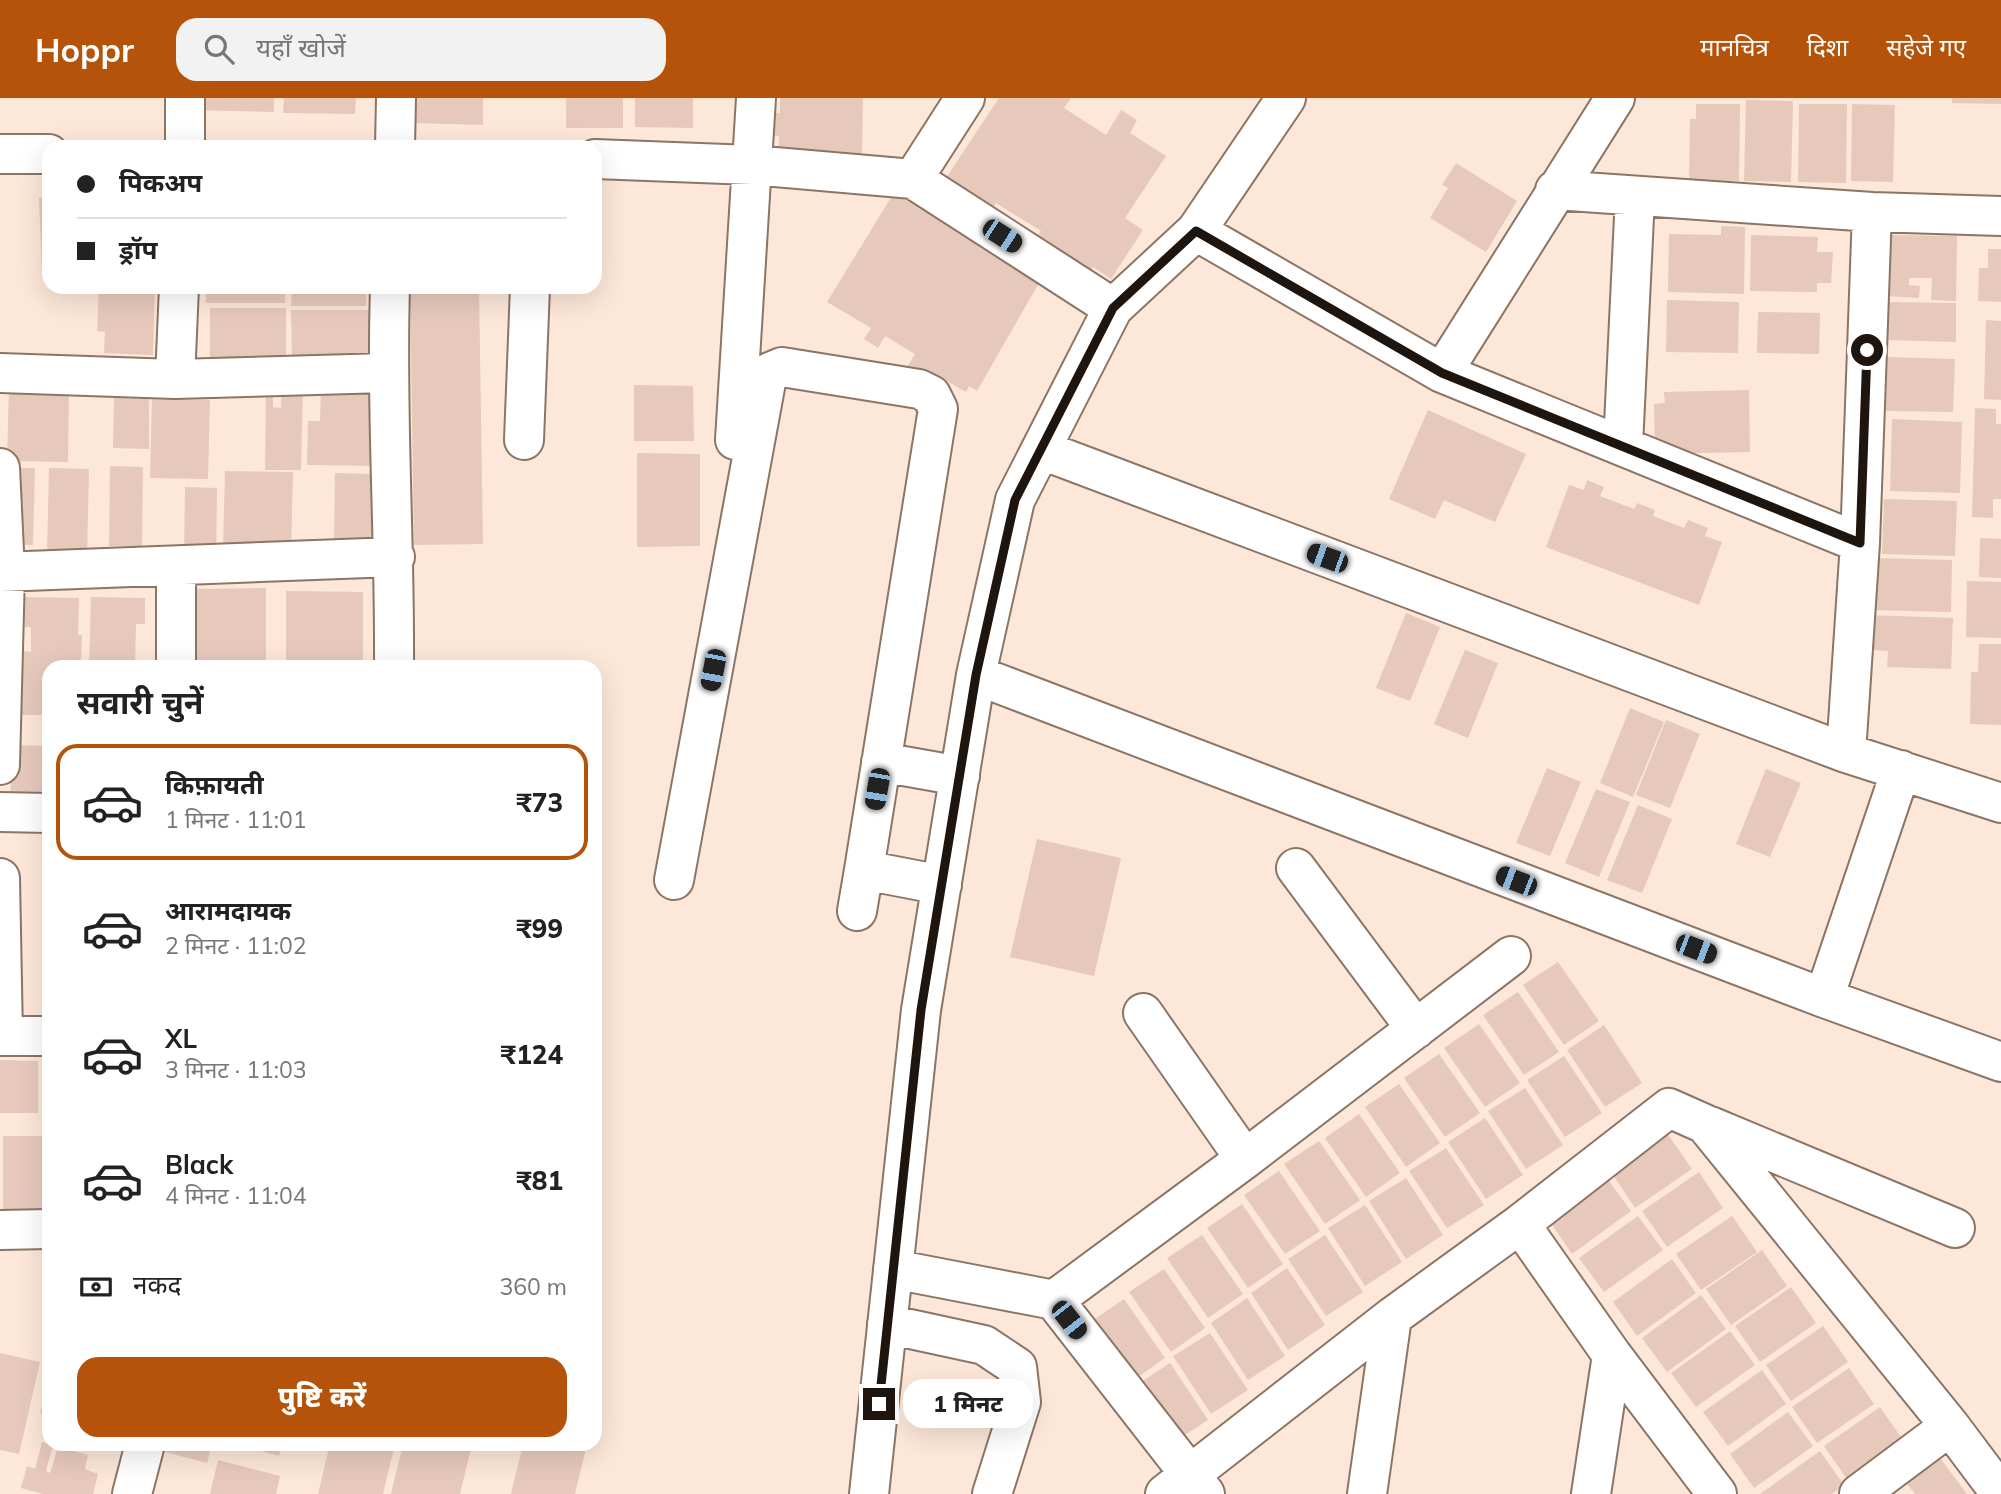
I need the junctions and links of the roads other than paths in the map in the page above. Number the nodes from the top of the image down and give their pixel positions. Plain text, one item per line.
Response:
1 (185, 98) edge
2 (396, 98) edge
3 (756, 98) edge
4 (965, 98) edge
5 (1286, 98) edge
6 (1615, 98) edge
7 (185, 140) edge
8 (395, 140) edge
9 (0, 154) edge
10 (42, 154) edge
11 (602, 159) edge
12 (752, 165) junction
13 (913, 179) junction
14 (1555, 190) junction
15 (1635, 196) junction
16 (1871, 212) junction
17 (2001, 216) edge
18 (1196, 231) junction
19 (179, 294) edge
20 (390, 294) edge
21 (530, 294) edge
22 (1113, 308) junction
23 (0, 373) edge
24 (387, 373) junction
25 (1442, 373) junction
26 (175, 379) junction
27 (524, 440) dead end
28 (1623, 446) junction
29 (734, 449) dead end
30 (1042, 450) junction
31 (0, 468) edge
32 (1860, 543) junction
33 (395, 557) junction
34 (176, 566) junction
35 (2, 572) edge
36 (176, 660) edge
37 (394, 660) edge
38 (976, 675) junction
39 (1846, 753) junction
40 (881, 762) junction
41 (0, 765) edge
42 (1901, 770) junction
43 (960, 776) junction
44 (2001, 803) edge
45 (0, 812) edge
46 (42, 813) edge
47 (1296, 868) dead end
48 (864, 870) junction
49 (0, 878) edge
50 (674, 880) dead end
51 (942, 885) junction
52 (858, 911) dead end
53 (1511, 956) dead end
54 (1824, 998) junction
55 (1143, 1013) dead end
56 (1416, 1029) junction
57 (1, 1036) edge
58 (42, 1036) edge
59 (2001, 1062) edge
60 (1705, 1124) junction
61 (1245, 1159) junction
62 (1520, 1224) junction
63 (1955, 1228) dead end
64 (42, 1229) edge
65 (0, 1230) edge
66 (893, 1269) junction
67 (1054, 1300) junction
68 (1392, 1317) junction
69 (887, 1324) junction
70 (1612, 1356) junction
71 (1950, 1426) junction
72 (143, 1451) edge
73 (1186, 1488) edge
74 (132, 1494) edge
75 (869, 1494) edge
76 (992, 1494) edge
77 (1367, 1494) edge
78 (1591, 1494) edge
79 (1717, 1494) edge
80 (1859, 1494) edge
81 (2001, 1494) edge

1 - 7 street
2 - 8 street
3 - 12 street
4 - 13 street
5 - 18 street
6 - 14 street
9 - 10 street
11 - 12 street
12 - 13 street
12 - 29 street
13 - 22 street
14 - 15 street
14 - 25 street
15 - 16 street
15 - 28 street
16 - 17 street
16 - 32 street
18 - 22 street
18 - 25 street
19 - 26 street
20 - 24 street
21 - 27 street
22 - 30 street
23 - 26 street
24 - 26 street
24 - 33 street
25 - 28 street
28 - 32 street
30 - 38 street
30 - 39 street
31 - 35 street
32 - 39 street
33 - 34 street
33 - 37 street
34 - 35 street
34 - 36 street
35 - 41 street
38 - 43 street
38 - 54 street
39 - 42 street
40 - 43 street
40 - 48 street
40 - 50 street
42 - 44 street
42 - 54 street
43 - 51 street
45 - 46 street
47 - 56 street
48 - 51 street
48 - 52 street
49 - 57 street
51 - 66 street
53 - 56 street
54 - 59 street
55 - 61 street
56 - 61 street
57 - 58 street
60 - 62 street
60 - 63 street
60 - 71 street
61 - 67 street
62 - 68 street
62 - 70 street
64 - 65 street
66 - 67 street
66 - 69 street
67 - 73 street
68 - 73 street
68 - 77 street
69 - 75 street
69 - 76 street
70 - 78 street
70 - 79 street
71 - 80 street
71 - 81 street
72 - 74 street

